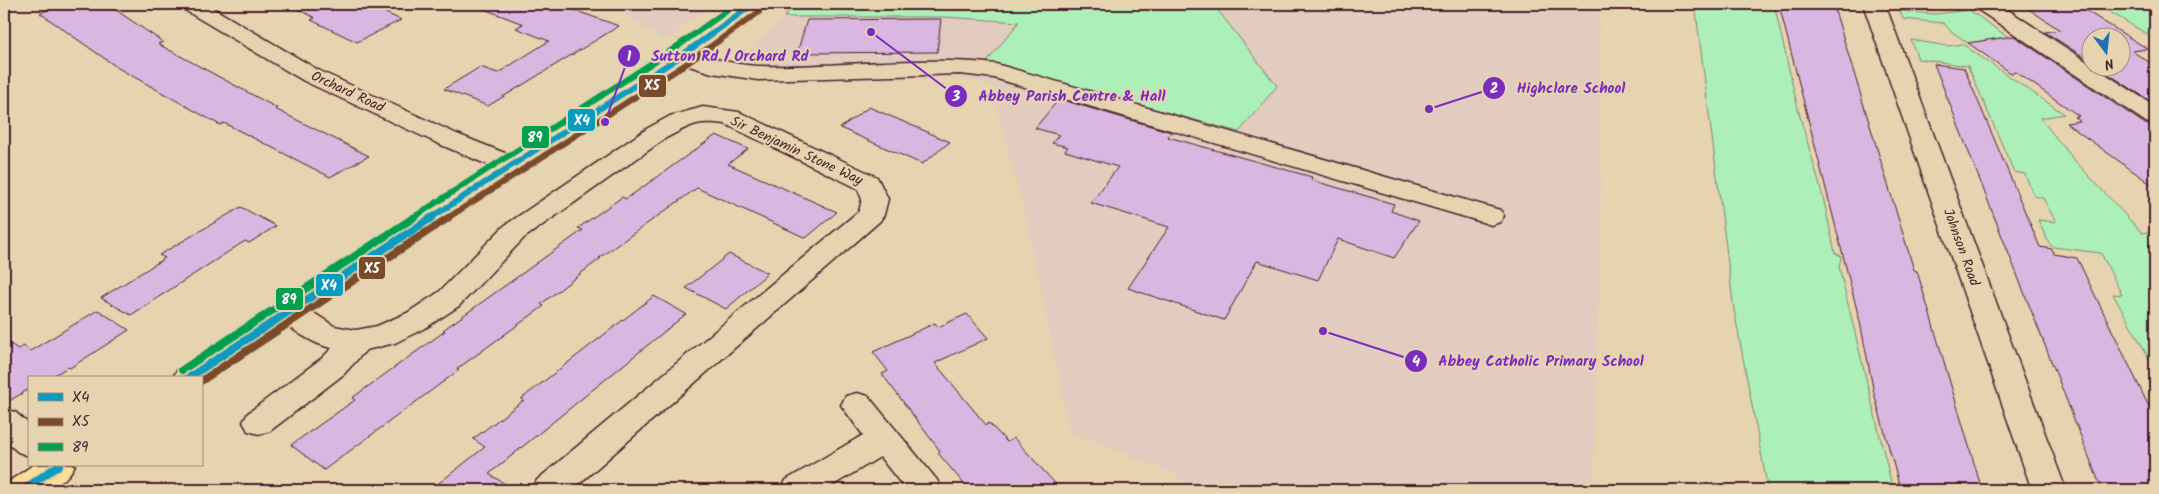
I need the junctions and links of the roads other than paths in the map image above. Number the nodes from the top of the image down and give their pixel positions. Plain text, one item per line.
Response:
1 (191, 4) edge
2 (754, 4) edge
3 (1874, 4) edge
4 (1985, 4) edge
5 (681, 56) junction
6 (2155, 117) edge
7 (511, 164) junction
8 (1490, 216) dead end
9 (290, 311) junction
10 (356, 341) junction
11 (191, 376) edge
12 (857, 405) dead end
13 (4, 421) edge
14 (259, 422) dead end
15 (885, 438) junction
16 (28, 442) edge
17 (55, 466) edge
18 (23, 490) edge
19 (549, 490) edge
20 (798, 490) edge
21 (925, 490) edge
22 (2049, 490) edge

1 - 7 street, Orchard Road
2 - 5 main road
3 - 22 street, Johnson Road
4 - 6 street
5 - 7 main road
5 - 8 street
7 - 9 main road
9 - 10 street, Sir Benjamin Stone Way
9 - 11 main road
10 - 14 street
10 - 19 street, Sir Benjamin Stone Way
12 - 15 street
13 - 16 street
15 - 20 street
15 - 21 street
17 - 18 main road

